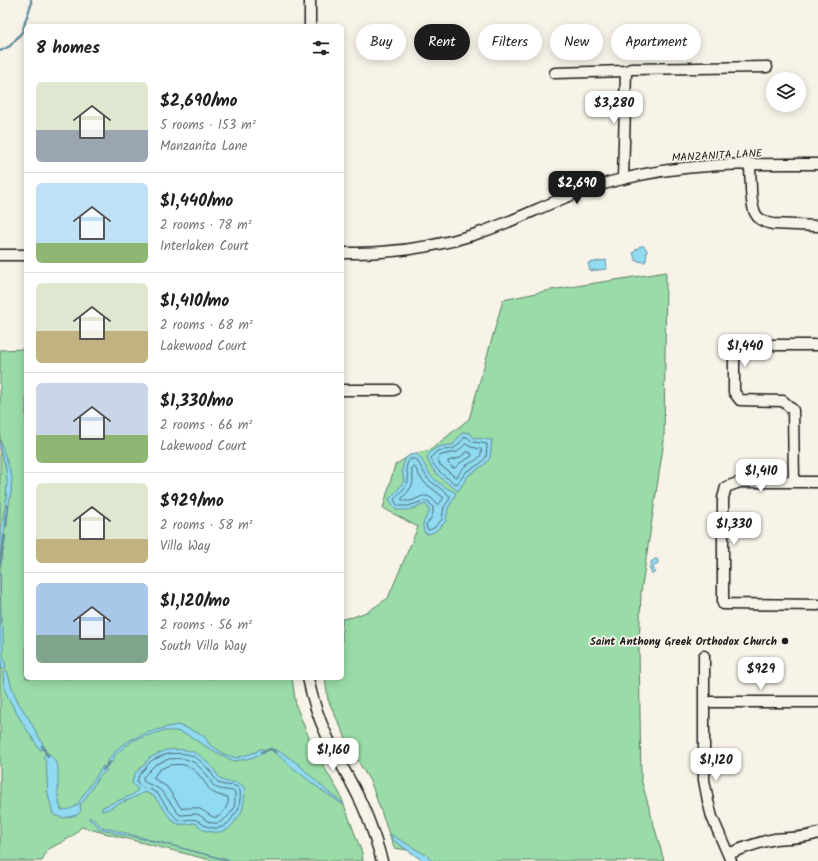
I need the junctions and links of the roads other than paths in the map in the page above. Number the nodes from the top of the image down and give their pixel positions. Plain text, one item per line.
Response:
1 (310, 0) edge
2 (310, 24) edge
3 (767, 67) dead end
4 (626, 72) junction
5 (555, 73) dead end
6 (750, 164) junction
7 (818, 164) edge
8 (624, 178) junction
9 (818, 226) edge
10 (344, 253) edge
11 (0, 255) edge
12 (24, 255) edge
13 (818, 345) edge
14 (344, 390) edge
15 (394, 390) dead end
16 (794, 482) junction
17 (818, 482) edge
18 (818, 605) edge
19 (704, 656) dead end
20 (308, 680) edge
21 (704, 702) junction
22 (818, 702) edge
23 (818, 833) edge
24 (729, 858) edge
25 (382, 861) edge

1 - 2 street
3 - 4 street
4 - 5 street
4 - 8 street
6 - 7 street, MANZANITA LANE
6 - 8 street, MANZANITA LANE
6 - 9 street
8 - 10 street, MANZANITA LANE
11 - 12 street
13 - 16 street
14 - 15 street
16 - 17 street
16 - 18 street
19 - 21 street
20 - 25 street
21 - 22 street
21 - 24 street
23 - 24 street

